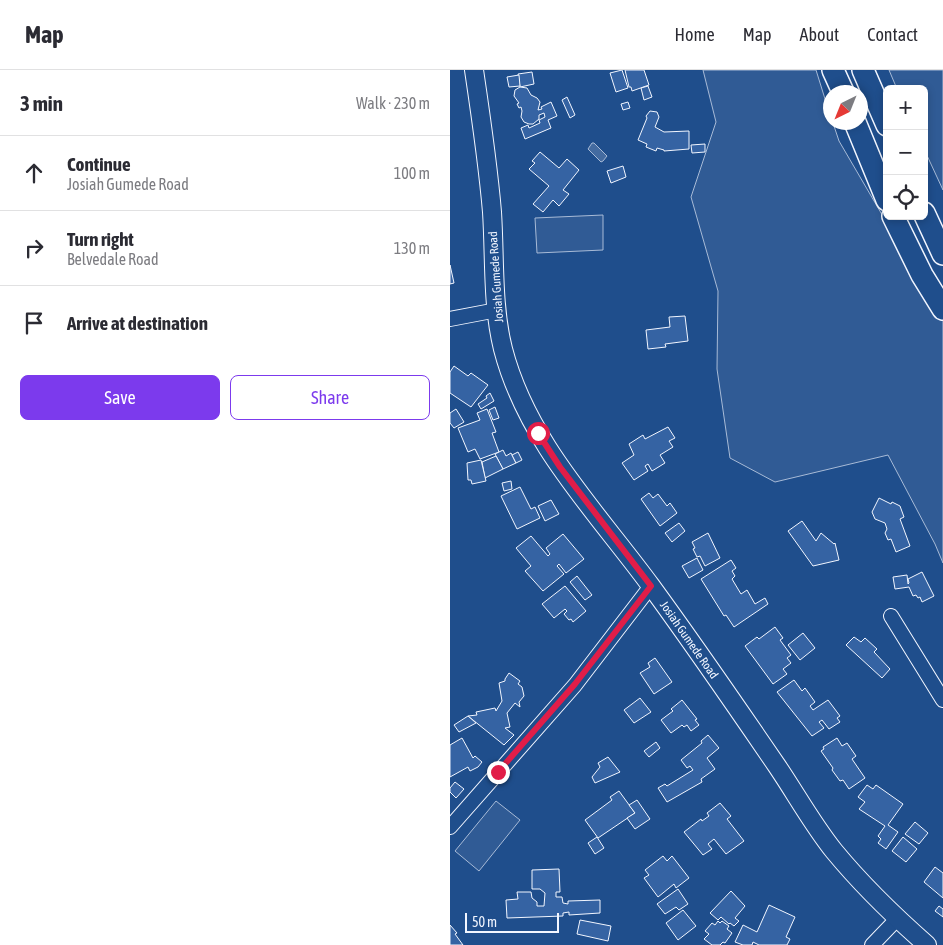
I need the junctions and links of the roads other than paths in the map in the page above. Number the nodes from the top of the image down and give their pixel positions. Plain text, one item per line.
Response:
1 (474, 70) edge
2 (834, 70) edge
3 (863, 70) edge
4 (840, 85) edge
5 (883, 116) edge
6 (858, 130) edge
7 (883, 190) edge
8 (895, 220) edge
9 (927, 220) edge
10 (943, 254) edge
11 (943, 309) edge
12 (496, 310) junction
13 (450, 319) edge
14 (651, 586) junction
15 (891, 616) dead end
16 (943, 700) edge
17 (450, 827) edge
18 (897, 919) junction
19 (872, 945) edge
20 (927, 945) edge

1 - 12 main road, Josiah Gumede Road
2 - 4 highway
3 - 5 highway
6 - 7 highway
8 - 11 highway
9 - 10 highway
12 - 13 street
12 - 14 main road, Josiah Gumede Road
14 - 17 street
14 - 18 main road, Josiah Gumede Road
15 - 16 street
18 - 19 street
18 - 20 main road, Josiah Gumede Road

